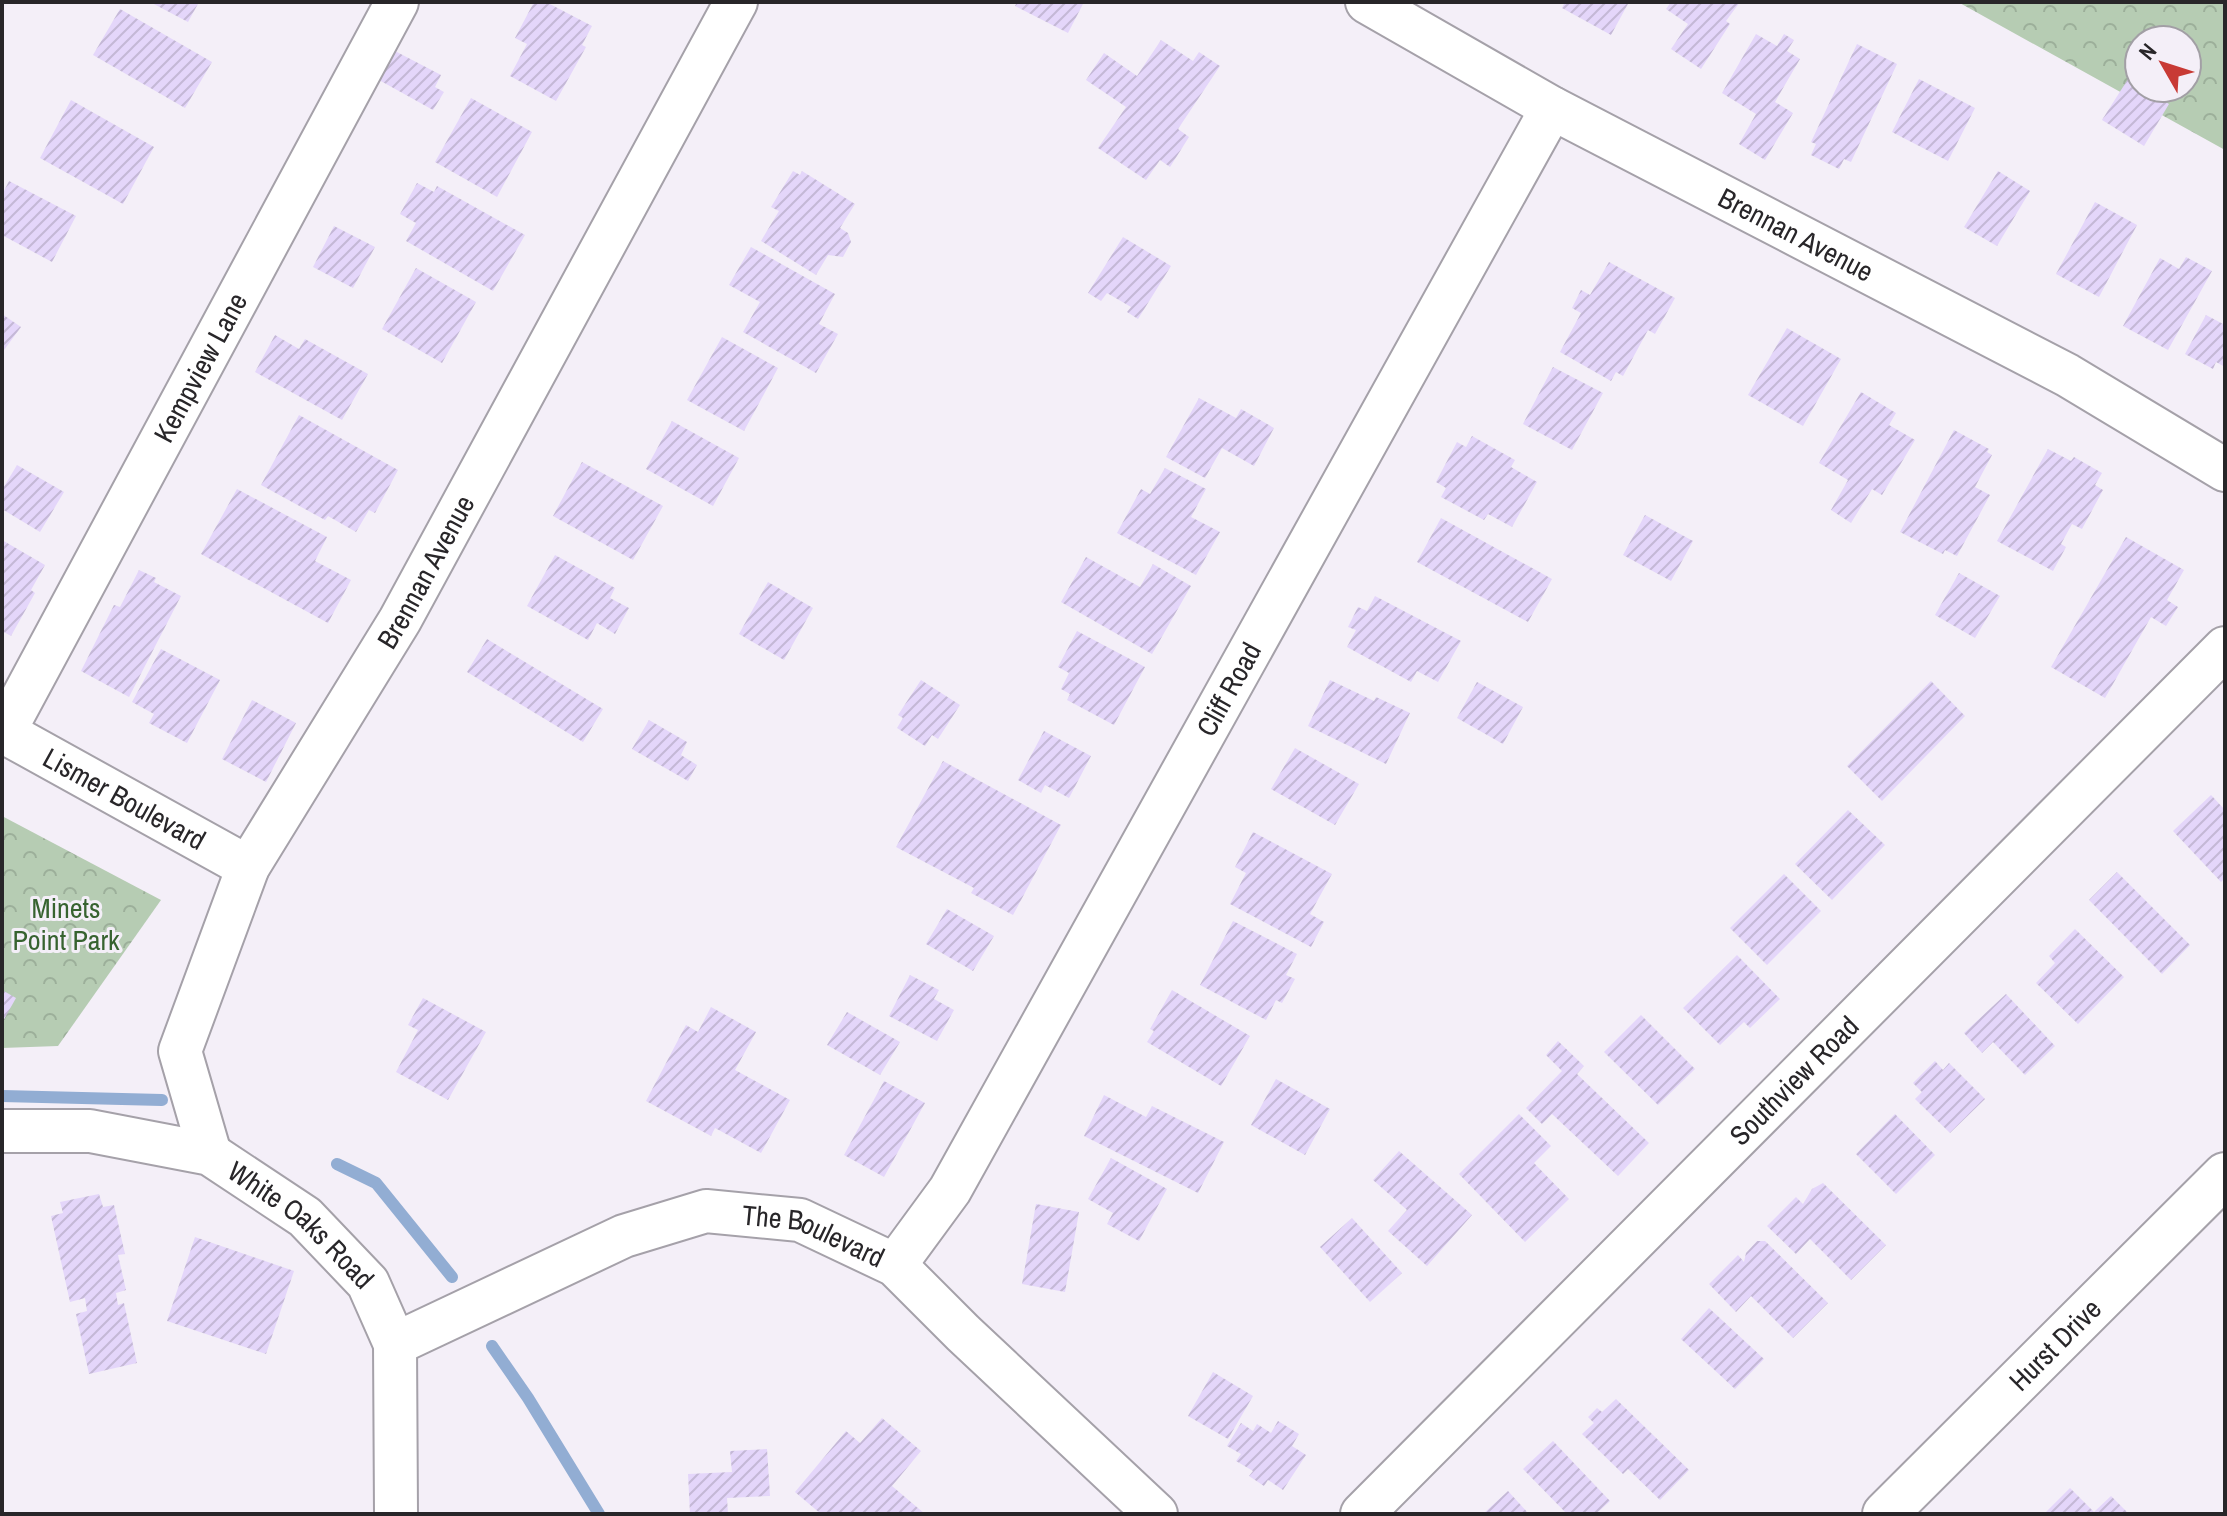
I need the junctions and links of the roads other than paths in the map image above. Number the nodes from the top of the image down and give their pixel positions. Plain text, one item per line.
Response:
1 (397, 2) edge
2 (736, 2) edge
3 (1367, 2) edge
4 (1552, 108) junction
5 (2225, 470) edge
6 (2225, 648) edge
7 (3, 731) edge
8 (248, 867) junction
9 (2, 1131) edge
10 (210, 1154) junction
11 (2225, 1175) edge
12 (895, 1265) junction
13 (395, 1344) junction
14 (396, 1514) edge
15 (1156, 1514) edge
16 (1362, 1514) edge
17 (1885, 1514) edge

1 - 7 street, Kempview Lane
2 - 8 street, Brennan Avenue
3 - 4 street, Brennan Avenue
4 - 5 street, Brennan Avenue
4 - 12 street, Cliff Road
6 - 16 street, Southview Road
7 - 8 street, Lismer Boulevard
8 - 10 street, Brennan Avenue
9 - 10 street, White Oaks Road
10 - 13 street, White Oaks Road
11 - 17 street, Hurst Drive
12 - 13 street, The Boulevard
12 - 15 street, The Boulevard
13 - 14 street, White Oaks Road

